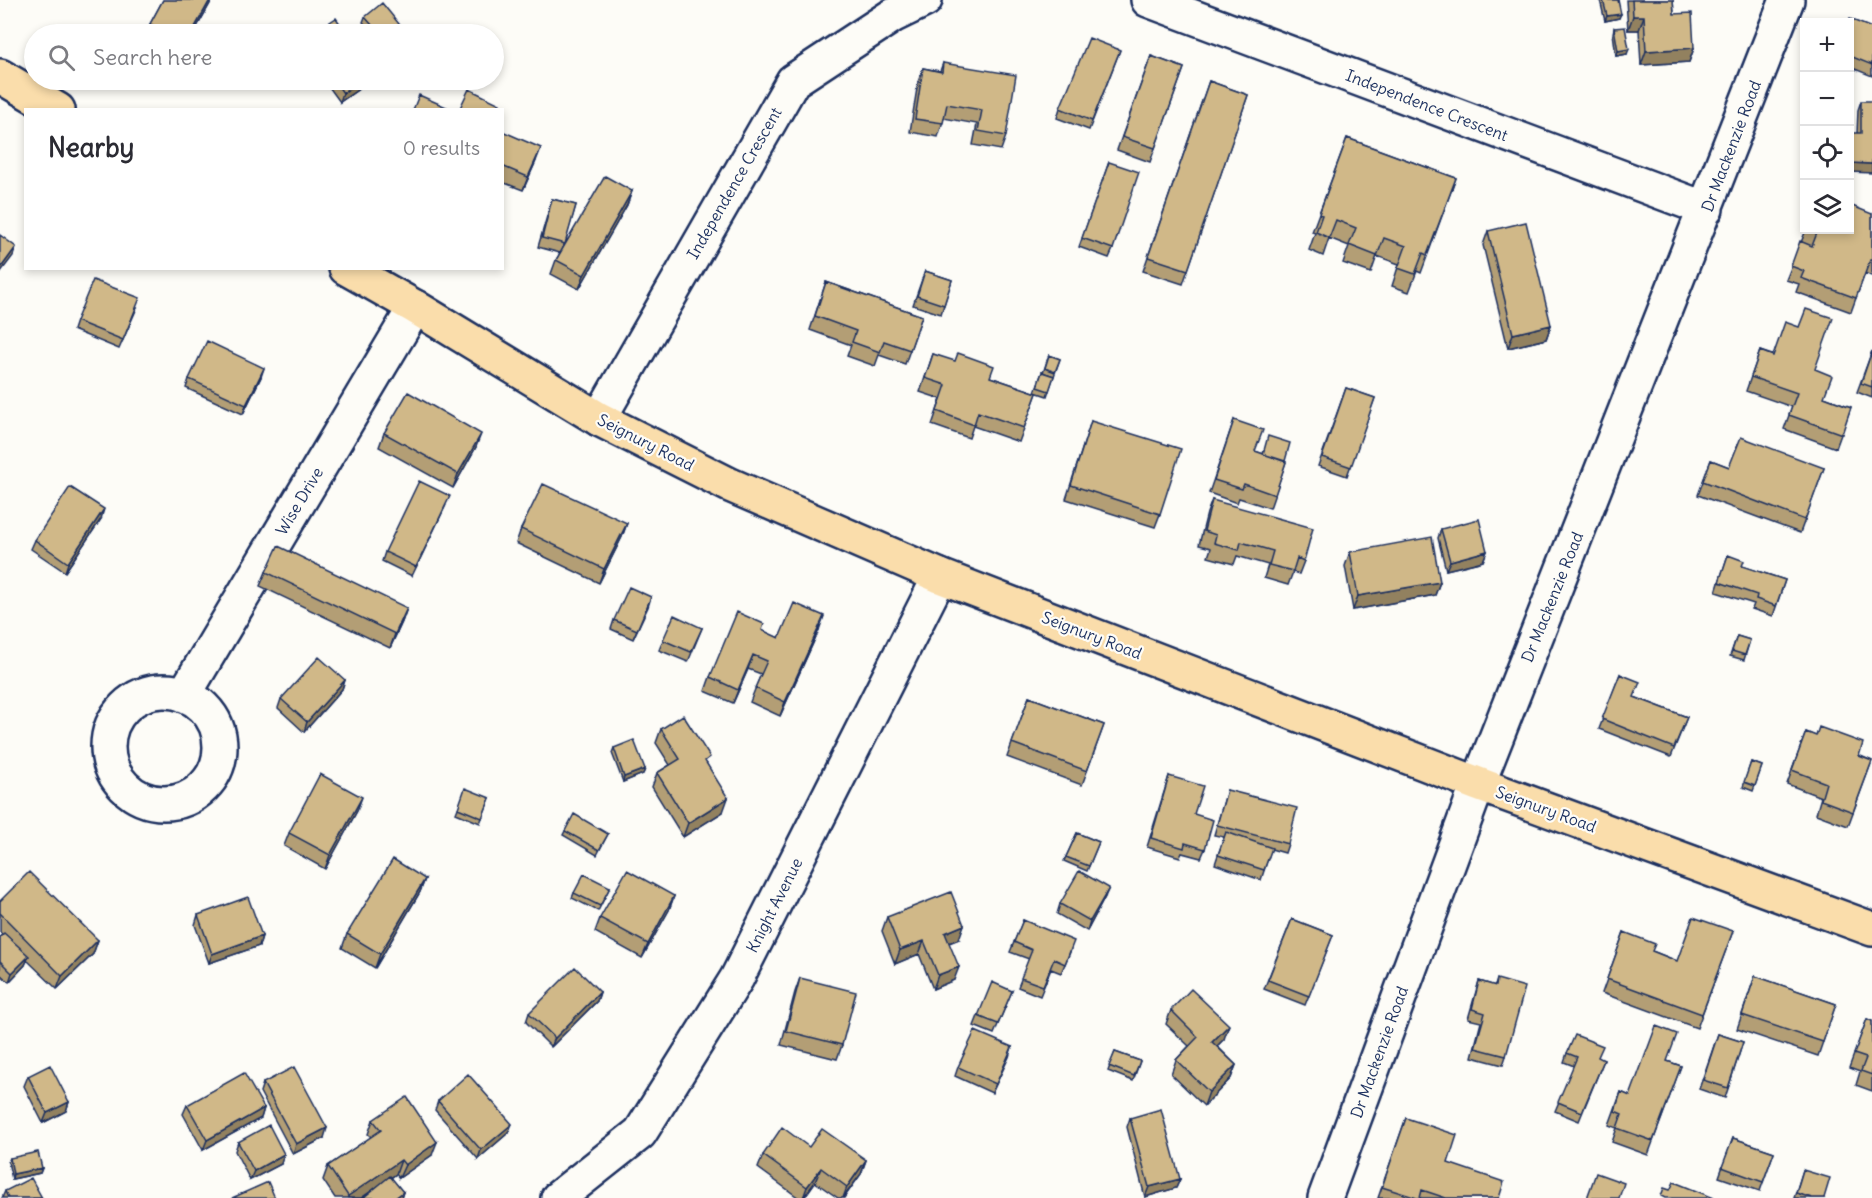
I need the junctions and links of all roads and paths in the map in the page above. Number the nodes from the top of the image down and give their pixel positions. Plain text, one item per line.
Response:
1 (925, 0) edge
2 (1148, 0) edge
3 (1787, 0) edge
4 (0, 76) edge
5 (55, 108) edge
6 (1706, 209) junction
7 (350, 270) edge
8 (415, 307) junction
9 (598, 419) junction
10 (940, 576) junction
11 (184, 695) dead end
12 (1478, 784) junction
13 (1872, 929) edge
14 (558, 1198) edge
15 (1325, 1198) edge

1 - 9 street, Independence Crescent
2 - 6 street, Independence Crescent
3 - 6 street, Dr Mackenzie Road
4 - 5 main road
6 - 12 street, Dr Mackenzie Road
7 - 8 main road, Seignury Road
8 - 9 main road, Seignury Road
8 - 11 street, Wise Drive
9 - 10 main road, Seignury Road
10 - 12 main road, Seignury Road
10 - 14 street, Knight Avenue
12 - 13 main road, Seignury Road
12 - 15 street, Dr Mackenzie Road

